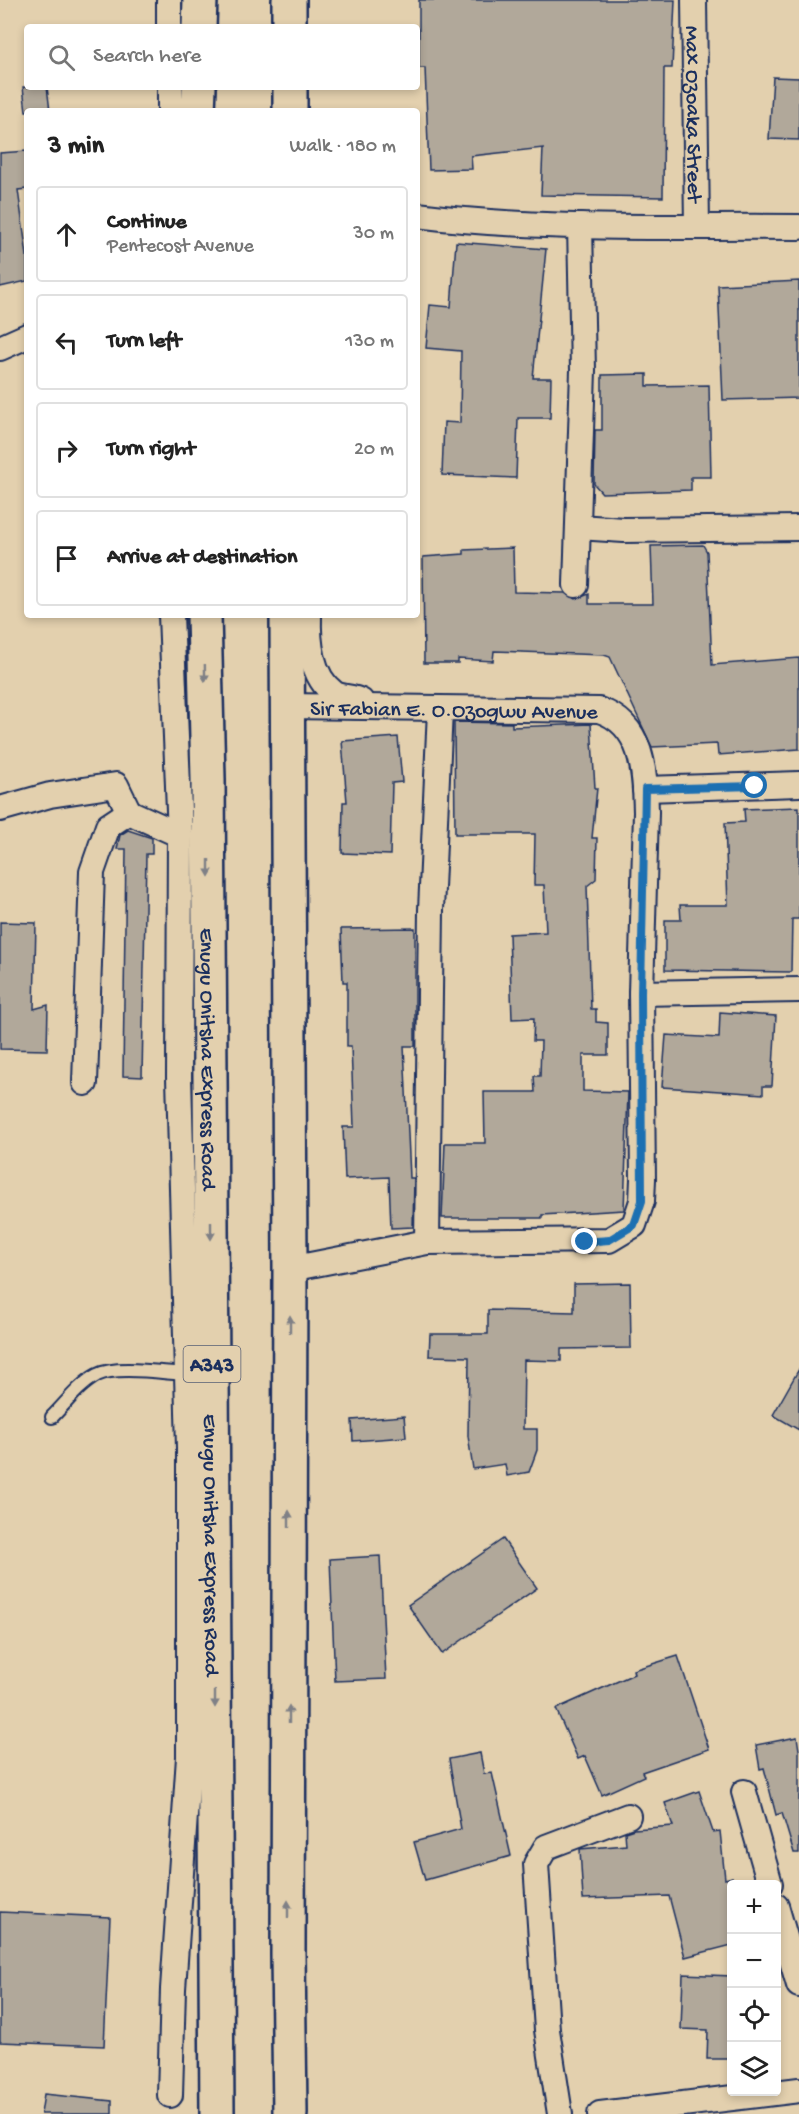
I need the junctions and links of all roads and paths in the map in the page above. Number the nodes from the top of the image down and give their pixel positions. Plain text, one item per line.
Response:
1 (169, 0) edge
2 (200, 0) edge
3 (289, 0) edge
4 (694, 0) edge
5 (169, 24) edge
6 (199, 24) edge
7 (290, 24) edge
8 (170, 90) edge
9 (199, 90) edge
10 (290, 90) edge
11 (170, 108) edge
12 (198, 108) edge
13 (290, 108) edge
14 (420, 215) edge
15 (580, 226) junction
16 (697, 226) junction
17 (799, 227) edge
18 (24, 337) edge
19 (0, 348) edge
20 (578, 527) junction
21 (799, 528) edge
22 (576, 585) dead end
23 (171, 618) edge
24 (204, 618) edge
25 (288, 618) edge
26 (309, 618) edge
27 (286, 706) junction
28 (373, 708) junction
29 (440, 710) junction
30 (799, 784) edge
31 (645, 789) junction
32 (0, 809) edge
33 (129, 812) junction
34 (180, 835) junction
35 (799, 990) edge
36 (641, 993) junction
37 (85, 1083) dead end
38 (427, 1242) junction
39 (290, 1269) junction
40 (187, 1374) junction
41 (51, 1417) dead end
42 (744, 1792) dead end
43 (628, 1816) dead end
44 (769, 1880) edge
45 (781, 1920) edge
46 (288, 1954) junction
47 (799, 1985) edge
48 (218, 2079) junction
49 (799, 2090) edge
50 (170, 2096) dead end
51 (202, 2114) edge
52 (217, 2114) edge
53 (290, 2114) edge
54 (313, 2114) edge
55 (560, 2114) edge
56 (600, 2114) edge

1 - 5 street
2 - 6 highway
3 - 7 highway
4 - 16 street, Max Ozoaka Street
8 - 11 street
9 - 12 highway
10 - 13 highway
14 - 15 street
15 - 16 street
15 - 20 street
16 - 17 street
18 - 19 street
20 - 21 street
20 - 22 street
23 - 34 street
24 -> 48 highway, Enugu Onitsha Express Road / A343
25 - 27 highway
26 - 28 street
27 - 28 street, Sir Fabian E. O.Ozogwu Avenue
27 - 39 highway
28 - 29 street, Sir Fabian E. O.Ozogwu Avenue
29 - 31 street, Sir Fabian E. O.Ozogwu Avenue
29 - 38 street
30 - 31 street
31 - 36 street, Sir Fabian E. O.Ozogwu Avenue
32 - 33 street
33 - 34 street
33 - 37 street
34 - 40 street
35 - 36 street
36 - 38 street, Sir Fabian E. O.Ozogwu Avenue
38 - 39 street, Sir Fabian E. O.Ozogwu Avenue
46 -> 39 highway
40 - 41 lane
40 - 50 street
42 - 44 street
43 - 55 street
45 - 47 street
46 - 53 highway
46 - 54 highway
48 - 51 highway
48 - 52 highway, Enugu Onitsha Express Road / A343
49 - 56 street

